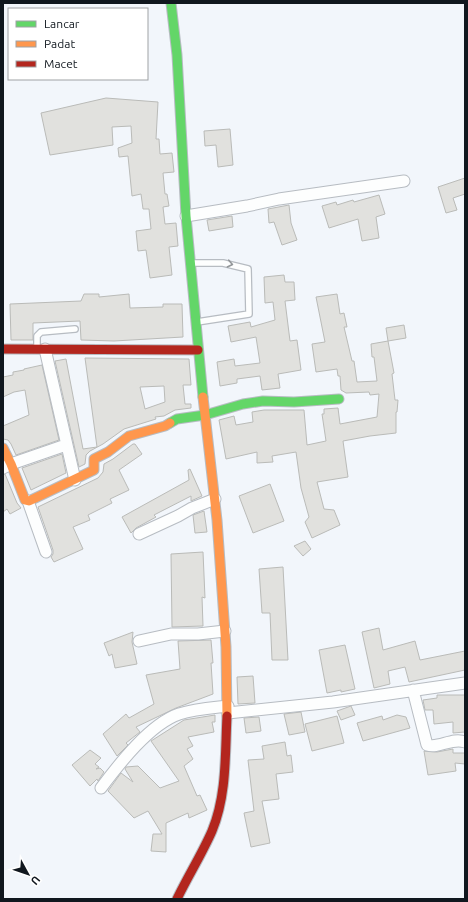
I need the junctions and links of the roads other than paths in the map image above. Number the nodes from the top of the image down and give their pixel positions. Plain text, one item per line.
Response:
1 (171, 3) edge
2 (404, 181) dead end
3 (186, 216) junction
4 (191, 263) junction
5 (196, 322) junction
6 (75, 329) dead end
7 (3, 349) edge
8 (41, 349) junction
9 (198, 350) junction
10 (339, 399) dead end
11 (204, 415) junction
12 (66, 445) junction
13 (3, 448) edge
14 (7, 466) edge
15 (75, 480) junction
16 (215, 499) junction
17 (28, 502) junction
18 (139, 534) dead end
19 (46, 552) dead end
20 (225, 631) junction
21 (139, 641) dead end
22 (465, 684) edge
23 (413, 690) junction
24 (228, 710) junction
25 (465, 742) edge
26 (102, 788) dead end
27 (177, 899) edge

1 - 3 main road
2 - 3 street
3 - 4 main road
4 - 5 main road
4 -> 5 lane
5 - 9 main road
6 - 8 lane
7 - 8 main road
8 - 9 main road
8 - 12 street
9 - 11 main road
10 - 11 main road
11 - 15 main road
11 - 16 main road
12 - 14 street
12 - 15 street
13 - 14 main road
14 - 17 main road
15 - 17 main road
16 - 18 street
16 - 20 main road
17 - 19 street
20 - 21 street
20 - 24 main road
22 - 23 street
23 - 24 street
23 - 25 street
24 - 26 street
24 - 27 main road

